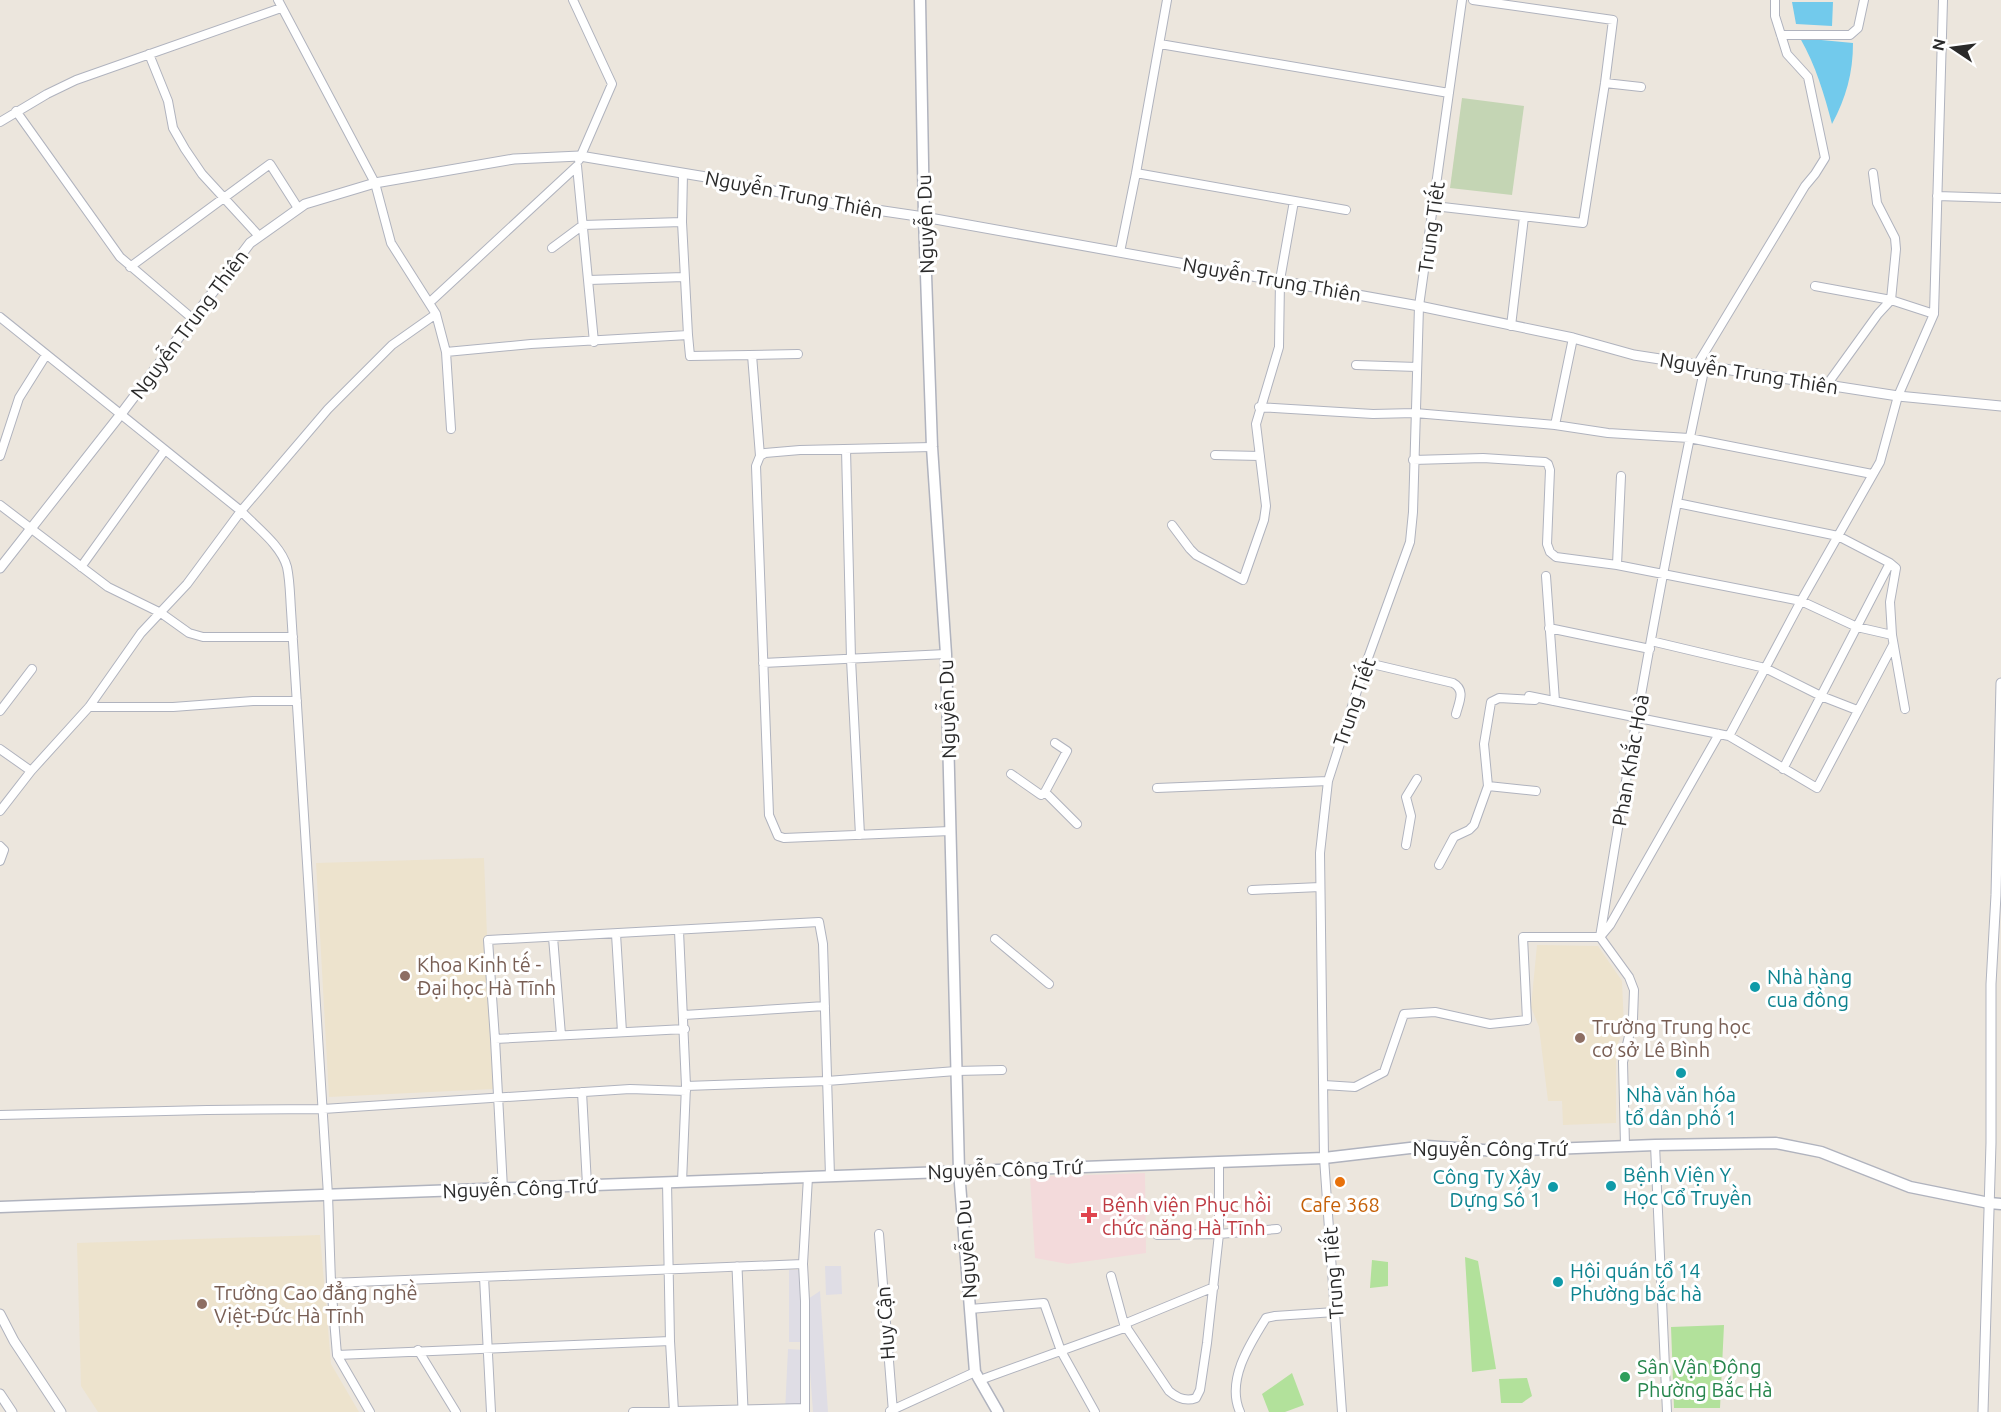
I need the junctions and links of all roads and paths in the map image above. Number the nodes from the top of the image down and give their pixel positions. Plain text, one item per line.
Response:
1 (573, 0) edge
2 (920, 0) edge
3 (1167, 0) edge
4 (1462, 0) edge
5 (1473, 0) edge
6 (1775, 0) edge
7 (1864, 0) edge
8 (1943, 0) edge
9 (280, 4) edge
10 (1781, 35) junction
11 (1160, 44) junction
12 (149, 54) junction
13 (1605, 83) junction
14 (1641, 87) dead end
15 (1449, 93) junction
16 (16, 111) junction
17 (0, 122) edge
18 (578, 161) junction
19 (683, 173) junction
20 (1136, 173) junction
21 (1873, 173) dead end
22 (375, 183) junction
23 (1937, 196) junction
24 (224, 198) junction
25 (2001, 198) edge
26 (1294, 201) junction
27 (1434, 206) junction
28 (298, 208) junction
29 (1346, 210) dead end
30 (924, 217) junction
31 (1524, 217) junction
32 (682, 222) junction
33 (583, 225) junction
34 (259, 236) junction
35 (552, 248) dead end
36 (1120, 252) junction
37 (130, 267) junction
38 (684, 277) junction
39 (589, 280) junction
40 (1280, 280) junction
41 (1815, 286) dead end
42 (1891, 300) junction
43 (429, 303) junction
44 (1419, 306) junction
45 (436, 314) junction
46 (1934, 314) junction
47 (0, 318) edge
48 (193, 319) junction
49 (1510, 326) junction
50 (688, 335) junction
51 (1573, 338) junction
52 (594, 342) junction
53 (446, 352) junction
54 (798, 354) dead end
55 (46, 355) junction
56 (752, 355) junction
57 (1356, 365) dead end
58 (1701, 366) junction
59 (1417, 367) junction
60 (1826, 386) junction
61 (1898, 396) junction
62 (2001, 406) edge
63 (1259, 407) junction
64 (1415, 412) junction
65 (121, 414) junction
66 (1555, 426) junction
67 (451, 429) dead end
68 (1689, 438) junction
69 (932, 447) junction
70 (846, 449) junction
71 (165, 450) junction
72 (1215, 455) dead end
73 (0, 456) edge
74 (760, 456) junction
75 (1260, 456) junction
76 (1413, 460) junction
77 (1872, 474) junction
78 (1622, 476) dead end
79 (1677, 503) junction
80 (0, 505) edge
81 (241, 511) junction
82 (1172, 525) dead end
83 (31, 529) junction
84 (1839, 536) junction
85 (1890, 563) junction
86 (1617, 565) junction
87 (81, 567) junction
88 (0, 568) edge
89 (1664, 574) junction
90 (1546, 576) dead end
91 (1801, 602) junction
92 (161, 613) junction
93 (1857, 627) junction
94 (1550, 628) junction
95 (1892, 635) junction
96 (293, 637) junction
97 (1650, 645) junction
98 (1893, 645) junction
99 (946, 654) junction
100 (851, 658) junction
101 (763, 663) junction
102 (1368, 663) junction
103 (1765, 668) junction
104 (32, 669) dead end
105 (2001, 683) edge
106 (1529, 696) dead end
107 (1821, 696) junction
108 (297, 701) junction
109 (1555, 701) junction
110 (89, 707) junction
111 (1905, 709) dead end
112 (1857, 710) junction
113 (0, 711) edge
114 (1456, 714) dead end
115 (1636, 717) junction
116 (1719, 734) junction
117 (1729, 736) junction
118 (1055, 743) dead end
119 (0, 749) edge
120 (1783, 770) junction
121 (31, 771) junction
122 (1011, 774) dead end
123 (1417, 779) dead end
124 (1328, 781) junction
125 (1488, 786) junction
126 (1157, 788) dead end
127 (1536, 791) dead end
128 (1045, 792) junction
129 (0, 811) edge
130 (1077, 824) dead end
131 (950, 831) junction
132 (860, 835) junction
133 (1406, 845) dead end
134 (0, 846) edge
135 (0, 861) edge
136 (1439, 865) dead end
137 (1320, 888) junction
138 (1252, 890) dead end
139 (1998, 895) edge
140 (679, 931) junction
141 (616, 934) junction
142 (553, 937) junction
143 (1600, 937) junction
144 (995, 939) dead end
145 (1049, 984) dead end
146 (825, 1006) junction
147 (684, 1015) junction
148 (685, 1029) junction
149 (622, 1032) junction
150 (561, 1035) junction
151 (495, 1039) junction
152 (1002, 1070) dead end
153 (956, 1071) junction
154 (827, 1081) junction
155 (1324, 1085) junction
156 (686, 1089) junction
157 (582, 1092) junction
158 (498, 1097) junction
159 (323, 1109) junction
160 (0, 1115) edge
161 (1655, 1145) junction
162 (1624, 1146) junction
163 (1324, 1158) junction
164 (1219, 1162) junction
165 (959, 1171) junction
166 (830, 1176) junction
167 (808, 1177) junction
168 (667, 1182) junction
169 (682, 1182) junction
170 (587, 1185) junction
171 (503, 1188) junction
172 (328, 1195) junction
173 (1989, 1203) junction
174 (2001, 1204) edge
175 (0, 1207) edge
176 (1277, 1229) dead end
177 (879, 1234) dead end
178 (1220, 1234) junction
179 (1156, 1235) dead end
180 (803, 1264) junction
181 (737, 1267) junction
182 (670, 1270) junction
183 (1111, 1276) dead end
184 (484, 1277) junction
185 (331, 1283) junction
186 (1214, 1287) junction
187 (970, 1309) junction
188 (1335, 1312) junction
189 (0, 1314) edge
190 (1125, 1325) junction
191 (670, 1341) junction
192 (487, 1349) junction
193 (418, 1350) junction
194 (1061, 1351) junction
195 (337, 1355) junction
196 (978, 1376) junction
197 (0, 1394) edge
198 (743, 1409) junction
199 (805, 1410) edge
200 (674, 1411) edge
201 (891, 1411) edge
202 (12, 1412) edge
203 (61, 1412) edge
204 (370, 1412) edge
205 (456, 1412) edge
206 (491, 1412) edge
207 (633, 1412) edge
208 (998, 1412) edge
209 (1095, 1412) edge
210 (1240, 1412) edge
211 (1342, 1412) edge
212 (1667, 1412) edge
213 (1983, 1412) edge

1 - 18 street
2 - 30 main road, Nguyễn Du
3 - 11 street
4 - 15 street, Trung Tiết
5 - 13 street
6 - 10 street, Phan Khắc Hoà
7 - 10 street
8 - 23 street
9 - 12 street
9 - 22 street
10 - 58 street, Phan Khắc Hoà
11 - 15 street
11 - 20 street
12 - 16 street
12 - 24 street
13 - 14 street
13 - 31 street
15 - 27 street, Trung Tiết
16 - 17 street
16 - 37 street
18 - 19 street, Nguyễn Trung Thiên
18 - 22 street, Nguyễn Trung Thiên
18 - 33 street
18 - 43 street
19 - 30 street, Nguyễn Trung Thiên
19 - 32 street
20 - 26 street
20 - 36 street
21 - 42 street
22 - 28 street, Nguyễn Trung Thiên
22 - 43 street
23 - 25 street
23 - 46 street
24 - 28 street
24 - 34 street
24 - 37 street
26 - 29 street
26 - 40 street
27 - 31 street
27 - 44 street, Trung Tiết
28 - 34 street, Nguyễn Trung Thiên
30 - 36 street, Nguyễn Trung Thiên
30 - 69 main road, Nguyễn Du
31 - 49 street
32 - 33 street
32 - 38 street
33 - 35 street
33 - 39 street
34 - 48 street, Nguyễn Trung Thiên
36 - 40 street, Nguyễn Trung Thiên
37 - 48 street
38 - 39 street
38 - 50 street
39 - 52 street
40 - 44 street, Nguyễn Trung Thiên
40 - 63 street
41 - 42 street
42 - 46 street
42 - 60 street
43 - 45 street
44 - 49 street, Nguyễn Trung Thiên
44 - 59 street, Trung Tiết
45 - 53 street
45 - 81 street
46 - 61 street
47 - 55 street
48 - 65 street, Nguyễn Trung Thiên
49 - 51 street, Nguyễn Trung Thiên
50 - 52 street
50 - 56 street
51 - 58 street, Nguyễn Trung Thiên
51 - 66 street
52 - 53 street
53 - 67 street
54 - 56 street
55 - 65 street
55 - 73 street
56 - 74 street
57 - 59 street
58 - 60 street, Nguyễn Trung Thiên
58 - 68 street, Phan Khắc Hoà
59 - 64 street, Trung Tiết
60 - 61 street, Nguyễn Trung Thiên
61 - 62 street, Nguyễn Trung Thiên
61 - 77 street
63 - 64 street
63 - 75 street
64 - 66 street
64 - 76 street, Trung Tiết
65 - 71 street
65 - 83 street, Nguyễn Trung Thiên
66 - 68 street
68 - 77 street
68 - 79 street, Phan Khắc Hoà
69 - 70 street
69 - 99 main road, Nguyễn Du
70 - 74 street
70 - 100 street
71 - 81 street
71 - 87 street
72 - 75 street
74 - 101 street
75 - 82 street
76 - 86 street
76 - 102 street, Trung Tiết
77 - 84 street
78 - 86 street
79 - 84 street
79 - 89 street, Phan Khắc Hoà
80 - 83 street
81 - 92 street
81 - 96 street
83 - 87 street
83 - 88 street, Nguyễn Trung Thiên
84 - 85 street
84 - 91 street
85 - 93 street
85 - 95 street
86 - 89 street
87 - 92 street
89 - 91 street
89 - 97 street, Phan Khắc Hoà
90 - 94 street
91 - 93 street
91 - 103 street
92 - 96 street
92 - 110 street
93 - 95 street
93 - 107 street
94 - 97 street
94 - 109 street
95 - 98 street
96 - 108 street
97 - 103 street
97 - 115 street, Phan Khắc Hoà
98 - 111 street
98 - 112 street
99 - 100 street
99 - 131 main road, Nguyễn Du
100 - 101 street
100 - 132 street
101 - 132 street
102 - 114 street
102 - 124 street, Trung Tiết
103 - 107 street
103 - 117 street
104 - 113 street
105 - 139 street
106 - 109 street
107 - 112 street
107 - 120 street
108 - 110 street
108 - 159 street
109 - 115 street
109 - 125 street
110 - 121 street
112 - 120 street
115 - 116 street
115 - 143 street, Phan Khắc Hoà
116 - 117 street
116 - 143 street
117 - 120 street
118 - 128 street
119 - 121 street
121 - 129 street
122 - 128 street
123 - 133 street
124 - 126 street
124 - 137 street, Trung Tiết
125 - 127 street
125 - 136 street
128 - 130 street
131 - 132 street
131 - 153 main road, Nguyễn Du
134 - 135 street
137 - 138 street
137 - 155 street, Trung Tiết
139 - 173 street
140 - 141 street
140 - 146 street
140 - 147 street
141 - 142 street
141 - 149 street
142 - 150 street
142 - 151 street
143 - 155 street
143 - 162 street
144 - 145 street
146 - 147 street
146 - 154 street
147 - 148 street
148 - 149 street
148 - 156 street
149 - 150 street
150 - 151 street
151 - 158 street
152 - 153 street
153 - 154 street
153 - 165 main road, Nguyễn Du
154 - 156 street
154 - 166 street
155 - 163 street, Trung Tiết
156 - 157 street
156 - 169 street
157 - 158 street
157 - 170 street
158 - 159 street
158 - 171 street
159 - 160 street
159 - 172 street
161 - 162 main road, Nguyễn Công Trứ
161 - 173 main road, Nguyễn Công Trứ
161 - 212 street
162 - 163 main road, Nguyễn Công Trứ
163 - 164 main road, Nguyễn Công Trứ
163 - 188 street, Trung Tiết
164 - 165 main road, Nguyễn Công Trứ
164 - 178 street
165 - 166 main road, Nguyễn Công Trứ
165 - 187 main road, Nguyễn Du
166 - 167 main road, Nguyễn Công Trứ
167 - 169 main road, Nguyễn Công Trứ
167 - 180 street
168 - 169 main road, Nguyễn Công Trứ
168 - 170 main road, Nguyễn Công Trứ
168 - 182 street
170 - 171 main road, Nguyễn Công Trứ
171 - 172 main road, Nguyễn Công Trứ
172 - 175 main road, Nguyễn Công Trứ
172 - 185 street
173 - 174 main road, Nguyễn Công Trứ
173 - 213 street
176 - 178 street
177 - 201 street, Huy Cận
178 - 179 street
178 - 186 street
180 - 181 street
180 - 199 street
181 - 182 street
181 - 198 street
182 - 184 street
182 - 191 street
183 - 190 street
184 - 185 street
184 - 192 street
185 - 195 street
186 - 190 street
186 - 190 street
187 - 194 street
187 - 196 main road, Nguyễn Du
188 - 210 street
188 - 211 street, Trung Tiết
189 - 203 street
190 - 194 street
191 - 192 street
191 - 200 street
192 - 193 street
192 - 206 street
193 - 195 street
193 - 205 street
194 - 196 street
194 - 209 street
195 - 204 street
196 - 201 street
196 - 208 main road, Nguyễn Du
197 - 202 street
198 - 199 street
198 - 200 street
200 - 207 street

